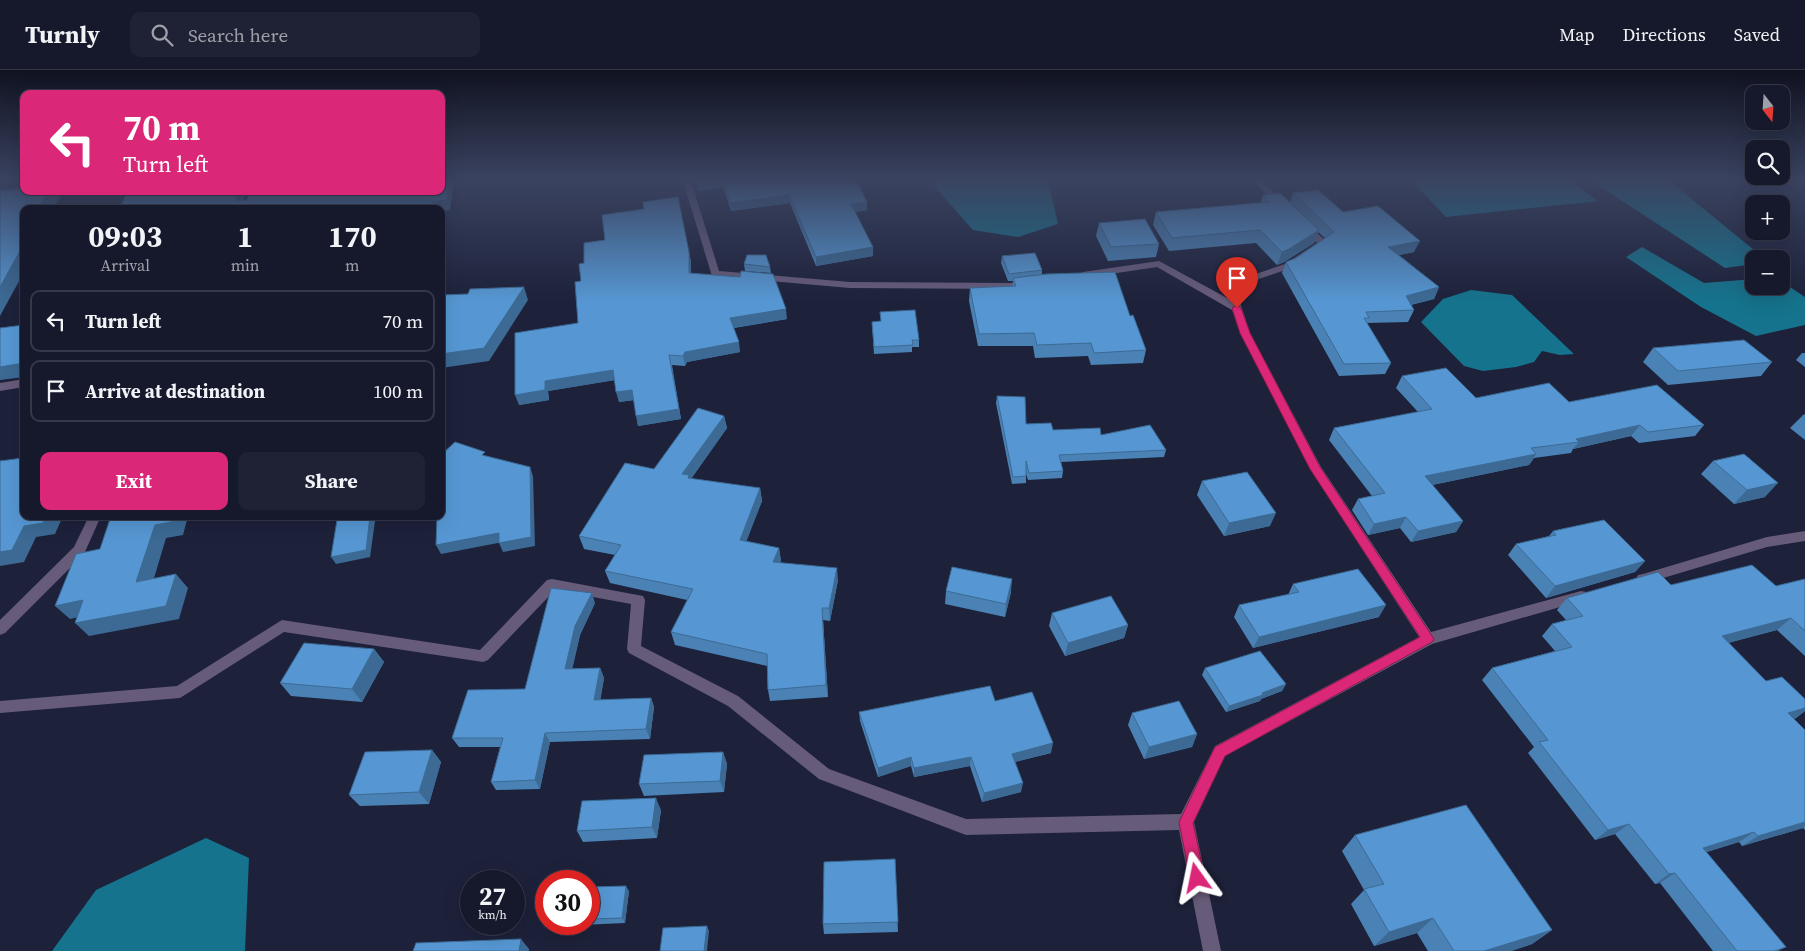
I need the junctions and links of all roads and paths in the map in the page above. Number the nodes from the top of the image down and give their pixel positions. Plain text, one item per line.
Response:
1 (698, 219) edge
2 (1298, 219) edge
3 (1074, 277) edge
4 (1036, 283) edge
5 (1237, 308) junction
6 (20, 384) edge
7 (0, 387) edge
8 (93, 520) edge
9 (1805, 536) edge
10 (1631, 582) edge
11 (1594, 593) edge
12 (0, 629) edge
13 (1428, 639) junction
14 (0, 707) edge
15 (1186, 822) junction
16 (1212, 951) edge

1 - 4 street
2 - 5 street
3 - 5 street
5 - 13 street
6 - 7 street
8 - 12 street
9 - 10 street
11 - 13 street
13 - 15 street
14 - 15 street
15 - 16 street

